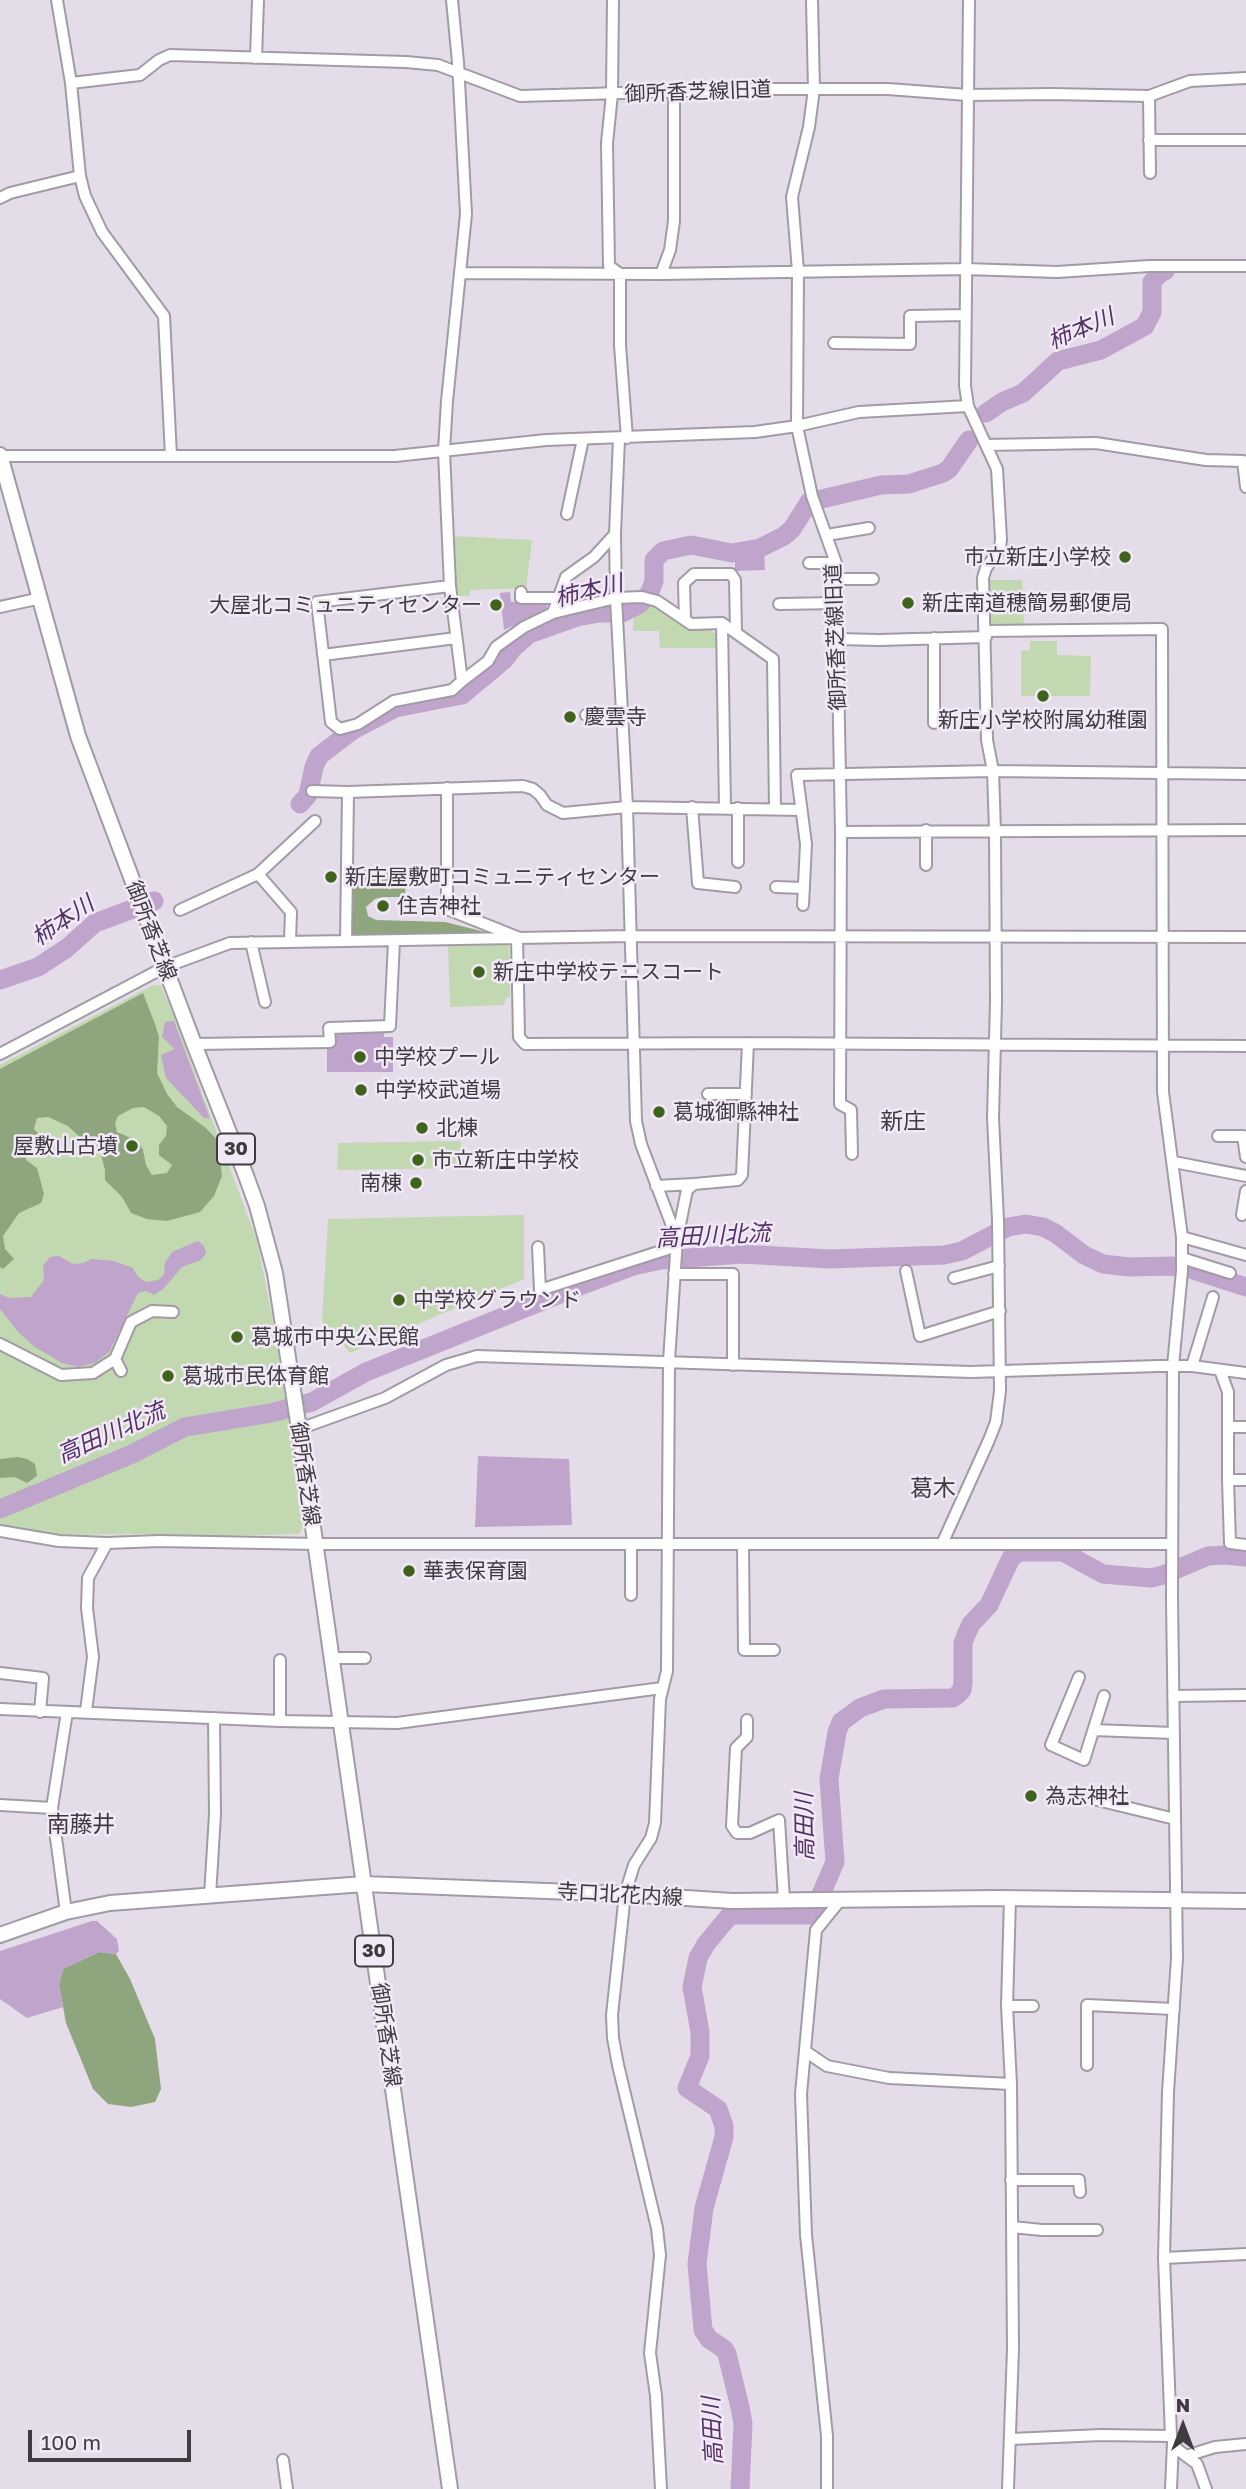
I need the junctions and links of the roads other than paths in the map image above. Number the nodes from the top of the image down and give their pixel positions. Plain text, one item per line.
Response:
1 (57, 0) edge
2 (258, 0) edge
3 (452, 0) edge
4 (613, 0) edge
5 (812, 0) edge
6 (969, 0) edge
7 (256, 58) junction
8 (458, 74) junction
9 (1246, 78) edge
10 (71, 83) junction
11 (814, 89) junction
12 (674, 90) junction
13 (612, 94) junction
14 (967, 95) junction
15 (1149, 96) junction
16 (1149, 139) junction
17 (1246, 140) edge
18 (1150, 173) dead end
19 (79, 176) junction
20 (0, 198) edge
21 (1246, 266) edge
22 (965, 269) junction
23 (799, 271) junction
24 (460, 273) junction
25 (620, 274) junction
26 (661, 274) junction
27 (965, 315) junction
28 (834, 344) dead end
29 (968, 406) junction
30 (797, 426) junction
31 (623, 438) junction
32 (583, 439) junction
33 (986, 445) junction
34 (444, 451) junction
35 (0, 455) edge
36 (171, 456) junction
37 (1244, 458) edge
38 (1246, 487) edge
39 (567, 514) dead end
40 (869, 528) dead end
41 (615, 534) junction
42 (827, 535) junction
43 (809, 562) dead end
44 (836, 563) junction
45 (837, 579) junction
46 (873, 579) dead end
47 (450, 586) junction
48 (522, 592) dead end
49 (558, 597) junction
50 (41, 598) junction
51 (617, 602) junction
52 (838, 603) junction
53 (779, 604) dead end
54 (0, 607) edge
55 (552, 613) junction
56 (685, 620) junction
57 (722, 623) junction
58 (736, 633) junction
59 (986, 634) junction
60 (456, 638) junction
61 (934, 638) junction
62 (838, 639) junction
63 (323, 655) junction
64 (462, 681) junction
65 (586, 715) dead end
66 (622, 716) junction
67 (934, 723) dead end
68 (993, 771) junction
69 (1162, 773) junction
70 (840, 774) junction
71 (1246, 774) edge
72 (447, 788) junction
73 (312, 791) dead end
74 (348, 792) junction
75 (626, 807) junction
76 (692, 807) junction
77 (724, 808) junction
78 (738, 808) junction
79 (775, 809) junction
80 (802, 810) junction
81 (315, 821) dead end
82 (1162, 830) junction
83 (1246, 830) edge
84 (926, 831) junction
85 (995, 831) junction
86 (841, 832) junction
87 (738, 862) dead end
88 (926, 865) dead end
89 (258, 874) junction
90 (735, 887) dead end
91 (776, 887) dead end
92 (804, 888) junction
93 (803, 905) dead end
94 (180, 910) dead end
95 (631, 936) junction
96 (517, 937) junction
97 (996, 937) junction
98 (1163, 937) junction
99 (1246, 937) edge
100 (841, 938) junction
101 (394, 940) junction
102 (290, 941) junction
103 (346, 941) junction
104 (251, 942) junction
105 (164, 967) junction
106 (265, 1002) dead end
107 (635, 1043) junction
108 (748, 1043) junction
109 (194, 1044) junction
110 (840, 1044) junction
111 (993, 1044) junction
112 (1163, 1045) junction
113 (1246, 1046) edge
114 (0, 1054) edge
115 (708, 1094) dead end
116 (746, 1094) junction
117 (1218, 1136) dead end
118 (1245, 1136) edge
119 (852, 1154) dead end
120 (1246, 1157) edge
121 (1174, 1162) junction
122 (1246, 1176) edge
123 (694, 1184) junction
124 (656, 1186) junction
125 (1246, 1191) edge
126 (1242, 1215) dead end
127 (1182, 1237) junction
128 (677, 1245) junction
129 (538, 1247) dead end
130 (1246, 1255) edge
131 (1182, 1258) junction
132 (999, 1266) junction
133 (906, 1271) dead end
134 (1230, 1273) dead end
135 (674, 1274) junction
136 (954, 1278) dead end
137 (1213, 1297) dead end
138 (1000, 1311) junction
139 (173, 1312) dead end
140 (0, 1344) edge
141 (115, 1359) junction
142 (669, 1361) junction
143 (733, 1366) junction
144 (1173, 1366) junction
145 (1192, 1366) junction
146 (1220, 1370) junction
147 (121, 1371) dead end
148 (1000, 1371) junction
149 (1246, 1373) edge
150 (1228, 1427) junction
151 (1246, 1427) edge
152 (299, 1429) junction
153 (1228, 1480) junction
154 (1246, 1480) edge
155 (0, 1531) edge
156 (107, 1543) junction
157 (315, 1544) junction
158 (631, 1544) junction
159 (667, 1544) junction
160 (743, 1544) junction
161 (942, 1544) junction
162 (1172, 1544) junction
163 (1246, 1545) edge
164 (631, 1595) dead end
165 (774, 1650) dead end
166 (332, 1658) junction
167 (365, 1658) dead end
168 (280, 1660) dead end
169 (0, 1673) edge
170 (1079, 1677) dead end
171 (662, 1688) junction
172 (1246, 1695) edge
173 (1104, 1696) dead end
174 (1173, 1696) junction
175 (0, 1709) edge
176 (86, 1711) junction
177 (40, 1712) junction
178 (66, 1712) junction
179 (214, 1718) junction
180 (747, 1720) dead end
181 (280, 1721) junction
182 (341, 1722) junction
183 (1094, 1730) junction
184 (1173, 1733) junction
185 (1097, 1800) dead end
186 (0, 1805) edge
187 (52, 1808) junction
188 (1175, 1819) junction
189 (364, 1884) junction
190 (625, 1894) junction
191 (210, 1896) junction
192 (1010, 1898) junction
193 (835, 1899) junction
194 (784, 1900) junction
195 (1176, 1900) junction
196 (1246, 1901) edge
197 (66, 1912) junction
198 (0, 1935) edge
199 (1007, 2006) junction
200 (1033, 2006) dead end
201 (1174, 2009) junction
202 (805, 2051) junction
203 (1087, 2065) dead end
204 (1011, 2084) junction
205 (1011, 2180) junction
206 (1080, 2192) dead end
207 (1012, 2227) junction
208 (1097, 2230) dead end
209 (1246, 2254) edge
210 (1164, 2258) junction
211 (1011, 2439) junction
212 (1172, 2440) junction
213 (1246, 2444) edge
214 (1186, 2456) junction
215 (283, 2460) dead end
216 (287, 2489) edge
217 (450, 2489) edge
218 (661, 2489) edge
219 (827, 2489) edge
220 (1008, 2489) edge
221 (1171, 2489) edge
222 (1206, 2489) edge

1 - 10 street
2 - 7 street
3 - 8 street
4 - 13 street, 御所香芝線旧道
5 - 11 street
6 - 14 street
7 - 8 street
7 - 10 street
8 - 13 street
8 - 24 street
9 - 15 street
10 - 19 street
11 - 12 street, 御所香芝線旧道
11 - 14 street
11 - 23 street, 御所香芝線旧道
12 - 13 street, 御所香芝線旧道
12 - 26 street
13 - 25 street
14 - 15 street
14 - 22 street
15 - 16 street
16 - 17 street
16 - 18 street
19 - 20 street
19 - 36 street
21 - 22 street
22 - 23 street
22 - 27 street
23 - 26 street
23 - 30 street, 御所香芝線旧道
24 - 25 street
24 - 34 street
25 - 26 street
25 - 31 street
27 - 28 street
27 - 29 street
29 - 30 street
29 - 33 street
30 - 31 street
30 - 42 street, 御所香芝線旧道
31 - 32 street
31 - 41 street
32 - 34 street
32 - 39 street
33 - 37 street
33 - 59 street
34 - 36 street
34 - 47 street
35 - 36 street
35 - 50 main road, 御所香芝線 / 30
37 - 38 street
40 - 42 street
41 - 49 street
41 - 51 street
42 - 44 street, 御所香芝線旧道
43 - 44 street
44 - 45 street, 御所香芝線旧道
45 - 46 street
45 - 52 street, 御所香芝線旧道
47 - 60 street
47 - 63 street
48 - 49 street
49 - 55 street
50 - 54 street
50 - 105 main road, 御所香芝線 / 30
51 - 55 street
51 - 56 street
51 - 66 street
52 - 53 street
52 - 62 street, 御所香芝線旧道
55 - 64 street
56 - 57 street
56 - 58 street
57 - 58 street
57 - 77 street
58 - 79 street
59 - 61 street
59 - 68 street
59 - 69 street
60 - 63 street
60 - 64 street
61 - 62 street
61 - 67 street
62 - 70 street, 御所香芝線旧道
63 - 64 street
65 - 66 street
66 - 75 street
68 - 69 street
68 - 70 street
68 - 85 street
69 - 71 street
69 - 82 street
70 - 80 street
70 - 86 street, 御所香芝線旧道
72 - 74 street
72 - 75 street
72 - 96 street
73 - 74 street
74 - 103 street
75 - 76 street
75 - 95 street
76 - 77 street
76 - 90 street
77 - 78 street
78 - 79 street
78 - 87 street
79 - 80 street
80 - 92 street
81 - 89 street
82 - 83 street
82 - 85 street
82 - 98 street
84 - 85 street
84 - 86 street
84 - 88 street
85 - 97 street
86 - 100 street, 御所香芝線旧道
89 - 94 street
89 - 102 street
91 - 92 street
92 - 93 street
95 - 96 street
95 - 100 street
95 - 107 street
96 - 101 street
96 - 107 street
97 - 98 street
97 - 100 street
97 - 111 street
98 - 99 street
98 - 112 street
100 - 110 street, 御所香芝線旧道
101 - 103 street
101 - 109 street
102 - 103 street
102 - 104 street
104 - 105 street
104 - 106 street
105 - 109 main road, 御所香芝線 / 30
105 - 114 street
107 - 108 street
107 - 124 street
108 - 110 street
108 - 116 street
109 - 152 main road, 御所香芝線 / 30
110 - 111 street
110 - 119 street, 御所香芝線旧道
111 - 112 street
111 - 132 street
112 - 113 street
112 - 121 street
115 - 116 street
116 - 123 street
117 - 118 street
118 - 120 street
121 - 122 street
121 - 127 street
123 - 124 street
123 - 128 street
124 - 128 street
125 - 126 street
127 - 130 street
127 - 131 street
128 - 129 street
128 - 135 street
131 - 134 street
131 - 144 street
132 - 136 street
132 - 138 street
133 - 138 street
135 - 142 street
135 - 143 street
137 - 145 street
138 - 148 street
139 - 141 street
140 - 141 street
141 - 147 street
142 - 143 street
142 - 152 street
142 - 159 street
143 - 148 street
144 - 145 street
144 - 148 street
144 - 162 street
145 - 146 street
146 - 149 street
146 - 150 street
148 - 161 street
150 - 151 street
150 - 153 street
152 - 157 main road, 御所香芝線 / 30
153 - 154 street
153 - 163 street
155 - 156 street
156 - 157 street
156 - 176 street
157 - 158 street
157 - 166 main road, 御所香芝線 / 30
158 - 159 street
158 - 164 street
159 - 160 street
159 - 171 street
160 - 161 street
160 - 165 street
161 - 162 street
162 - 174 street
166 - 167 street
166 - 182 main road, 御所香芝線 / 30
168 - 181 street
169 - 177 street
170 - 183 street
171 - 182 street
171 - 190 street
172 - 174 street
173 - 183 street
174 - 184 street
175 - 177 street
176 - 178 street
176 - 179 street
177 - 178 street
178 - 187 street
179 - 181 street
179 - 191 street
180 - 194 street
181 - 182 street
182 - 189 main road, 御所香芝線 / 30
183 - 184 street
184 - 188 street
185 - 188 street
186 - 187 street
187 - 197 street
188 - 195 street
189 - 190 main road, 寺口北花内線
189 - 191 main road, 寺口北花内線
189 - 217 main road, 御所香芝線 / 30
190 - 194 main road, 寺口北花内線
190 - 218 street
191 - 197 main road, 寺口北花内線
192 - 193 main road, 寺口北花内線
192 - 195 main road, 寺口北花内線
192 - 199 street
193 - 194 main road, 寺口北花内線
193 - 202 street
195 - 196 main road, 寺口北花内線
195 - 201 street
197 - 198 main road, 寺口北花内線
199 - 200 street
199 - 204 street
201 - 203 street
201 - 210 street
202 - 204 street
202 - 219 street
204 - 205 street
205 - 206 street
205 - 207 street
207 - 208 street
207 - 211 street
209 - 210 street
210 - 212 street
211 - 212 street
211 - 220 street
212 - 214 street
212 - 221 street
213 - 214 street
214 - 222 street
215 - 216 street

